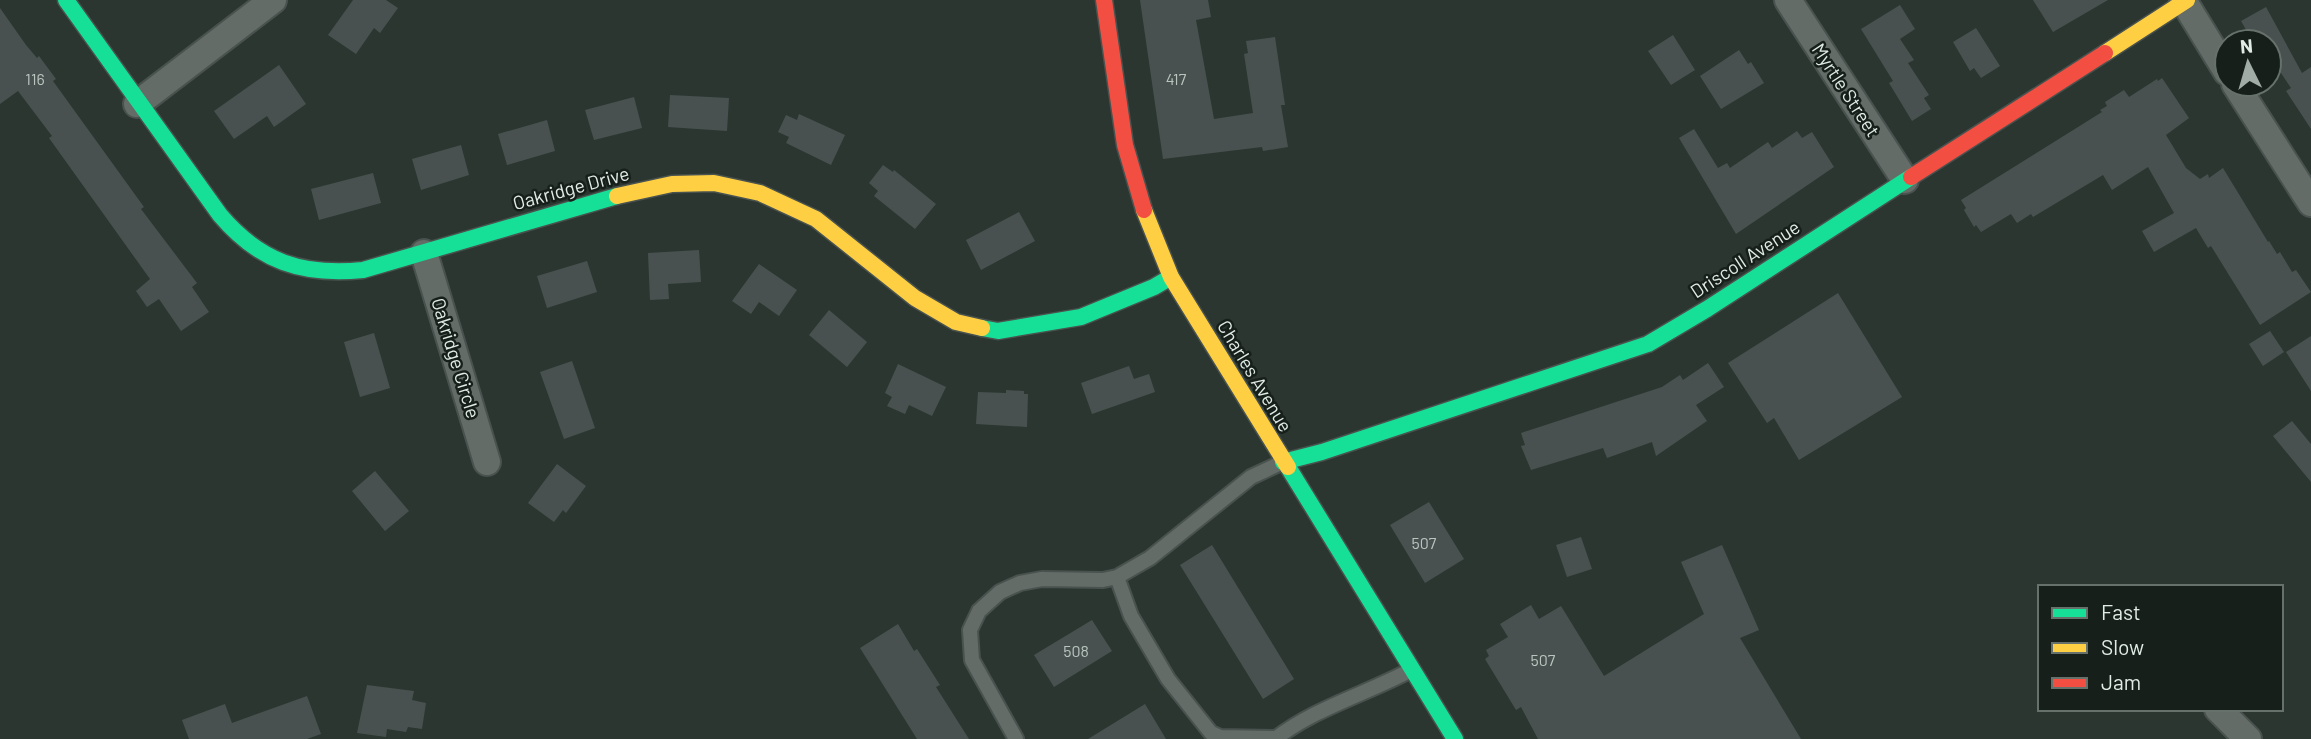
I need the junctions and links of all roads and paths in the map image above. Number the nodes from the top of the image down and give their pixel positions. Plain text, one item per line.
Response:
1 (66, 0) edge
2 (273, 0) edge
3 (1104, 0) edge
4 (1788, 0) edge
5 (2185, 1) edge
6 (2213, 48) edge
7 (2244, 98) edge
8 (136, 104) junction
9 (1905, 180) junction
10 (2311, 203) edge
11 (424, 253) junction
12 (1171, 277) junction
13 (487, 462) dead end
14 (1283, 462) junction
15 (1117, 577) junction
16 (1412, 670) junction
17 (2220, 711) edge
18 (1276, 738) edge
19 (1016, 739) edge
20 (1455, 739) edge
21 (2248, 739) edge

1 - 8 street, Oakridge Drive
2 - 8 street
3 - 12 street, Charles Avenue
4 - 9 street, Myrtle Street
5 - 6 street
5 - 9 street, Driscoll Avenue
7 - 10 street
8 - 11 street, Oakridge Drive
9 - 14 street, Driscoll Avenue
11 - 12 street, Oakridge Drive
11 - 13 street, Oakridge Circle
12 - 14 street, Charles Avenue
14 - 15 lane
14 - 16 street, Charles Avenue
15 - 18 lane
15 - 19 lane
16 - 18 lane
16 - 20 street, Charles Avenue
17 - 21 street

